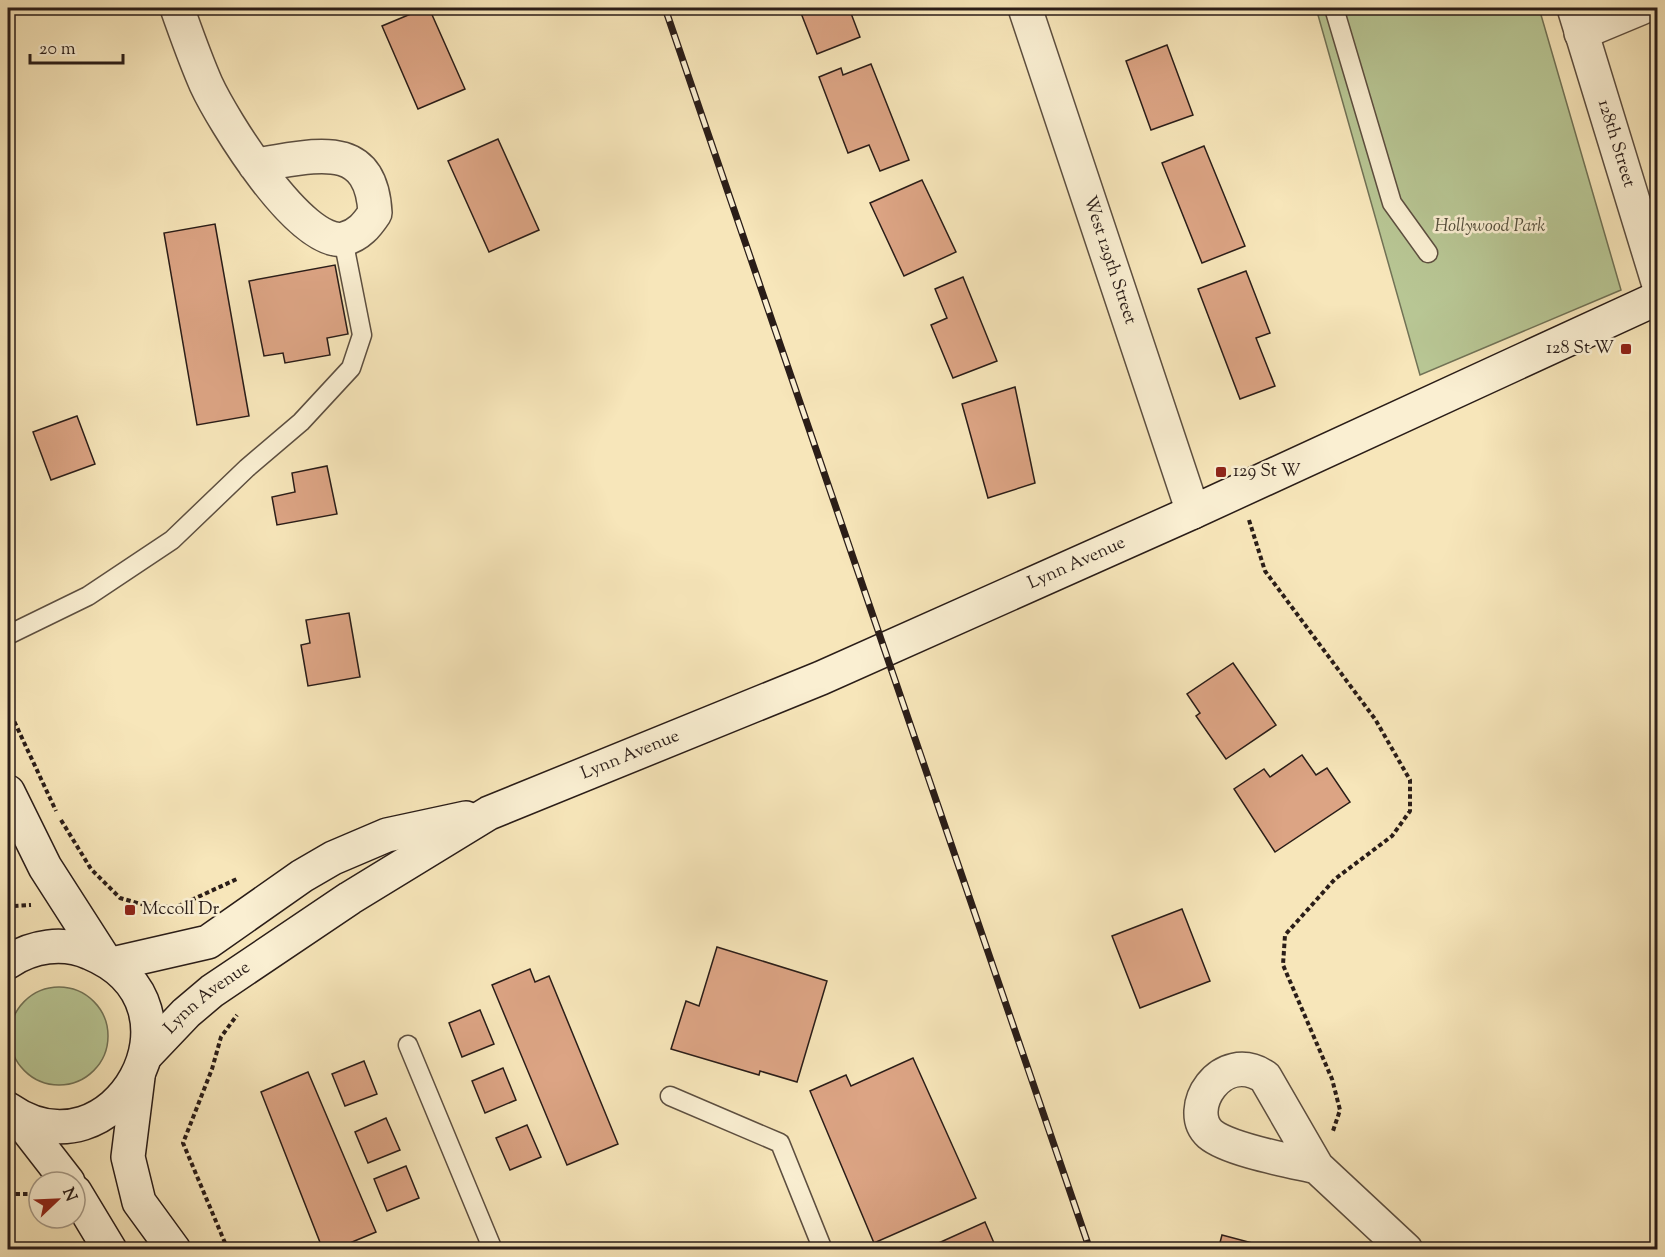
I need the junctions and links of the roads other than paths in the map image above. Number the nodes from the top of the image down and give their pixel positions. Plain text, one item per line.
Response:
1 (177, 8) edge
2 (1025, 8) edge
3 (1334, 8) edge
4 (1641, 8) edge
5 (1578, 20) edge
6 (255, 165) junction
7 (343, 239) junction
8 (1428, 253) dead end
9 (1658, 282) edge
10 (1658, 298) edge
11 (1193, 513) junction
12 (8, 635) edge
13 (8, 792) edge
14 (489, 813) junction
15 (108, 961) junction
16 (8, 962) edge
17 (408, 1045) dead end
18 (142, 1066) junction
19 (670, 1096) dead end
20 (12, 1112) edge
21 (1317, 1167) road end
22 (58, 1170) edge
23 (87, 1212) edge
24 (110, 1250) edge
25 (174, 1250) edge
26 (494, 1250) edge
27 (823, 1250) edge
28 (1406, 1250) edge

1 - 6 main road
2 - 11 main road, West 129th Street
3 - 8 lane
4 - 5 main road
5 - 9 main road, 128th Street
6 - 7 main road
6 - 7 main road
7 - 12 lane
10 - 11 main road, Lynn Avenue
11 - 14 main road, Lynn Avenue
13 - 15 main road
14 - 15 main road, Lynn Avenue
14 - 18 main road, Lynn Avenue
15 - 16 main road
15 - 18 main road
17 - 26 lane
18 - 20 main road, Lynn Avenue
18 - 25 main road
19 - 27 lane
20 - 22 main road
21 - 28 main road
23 - 24 main road

